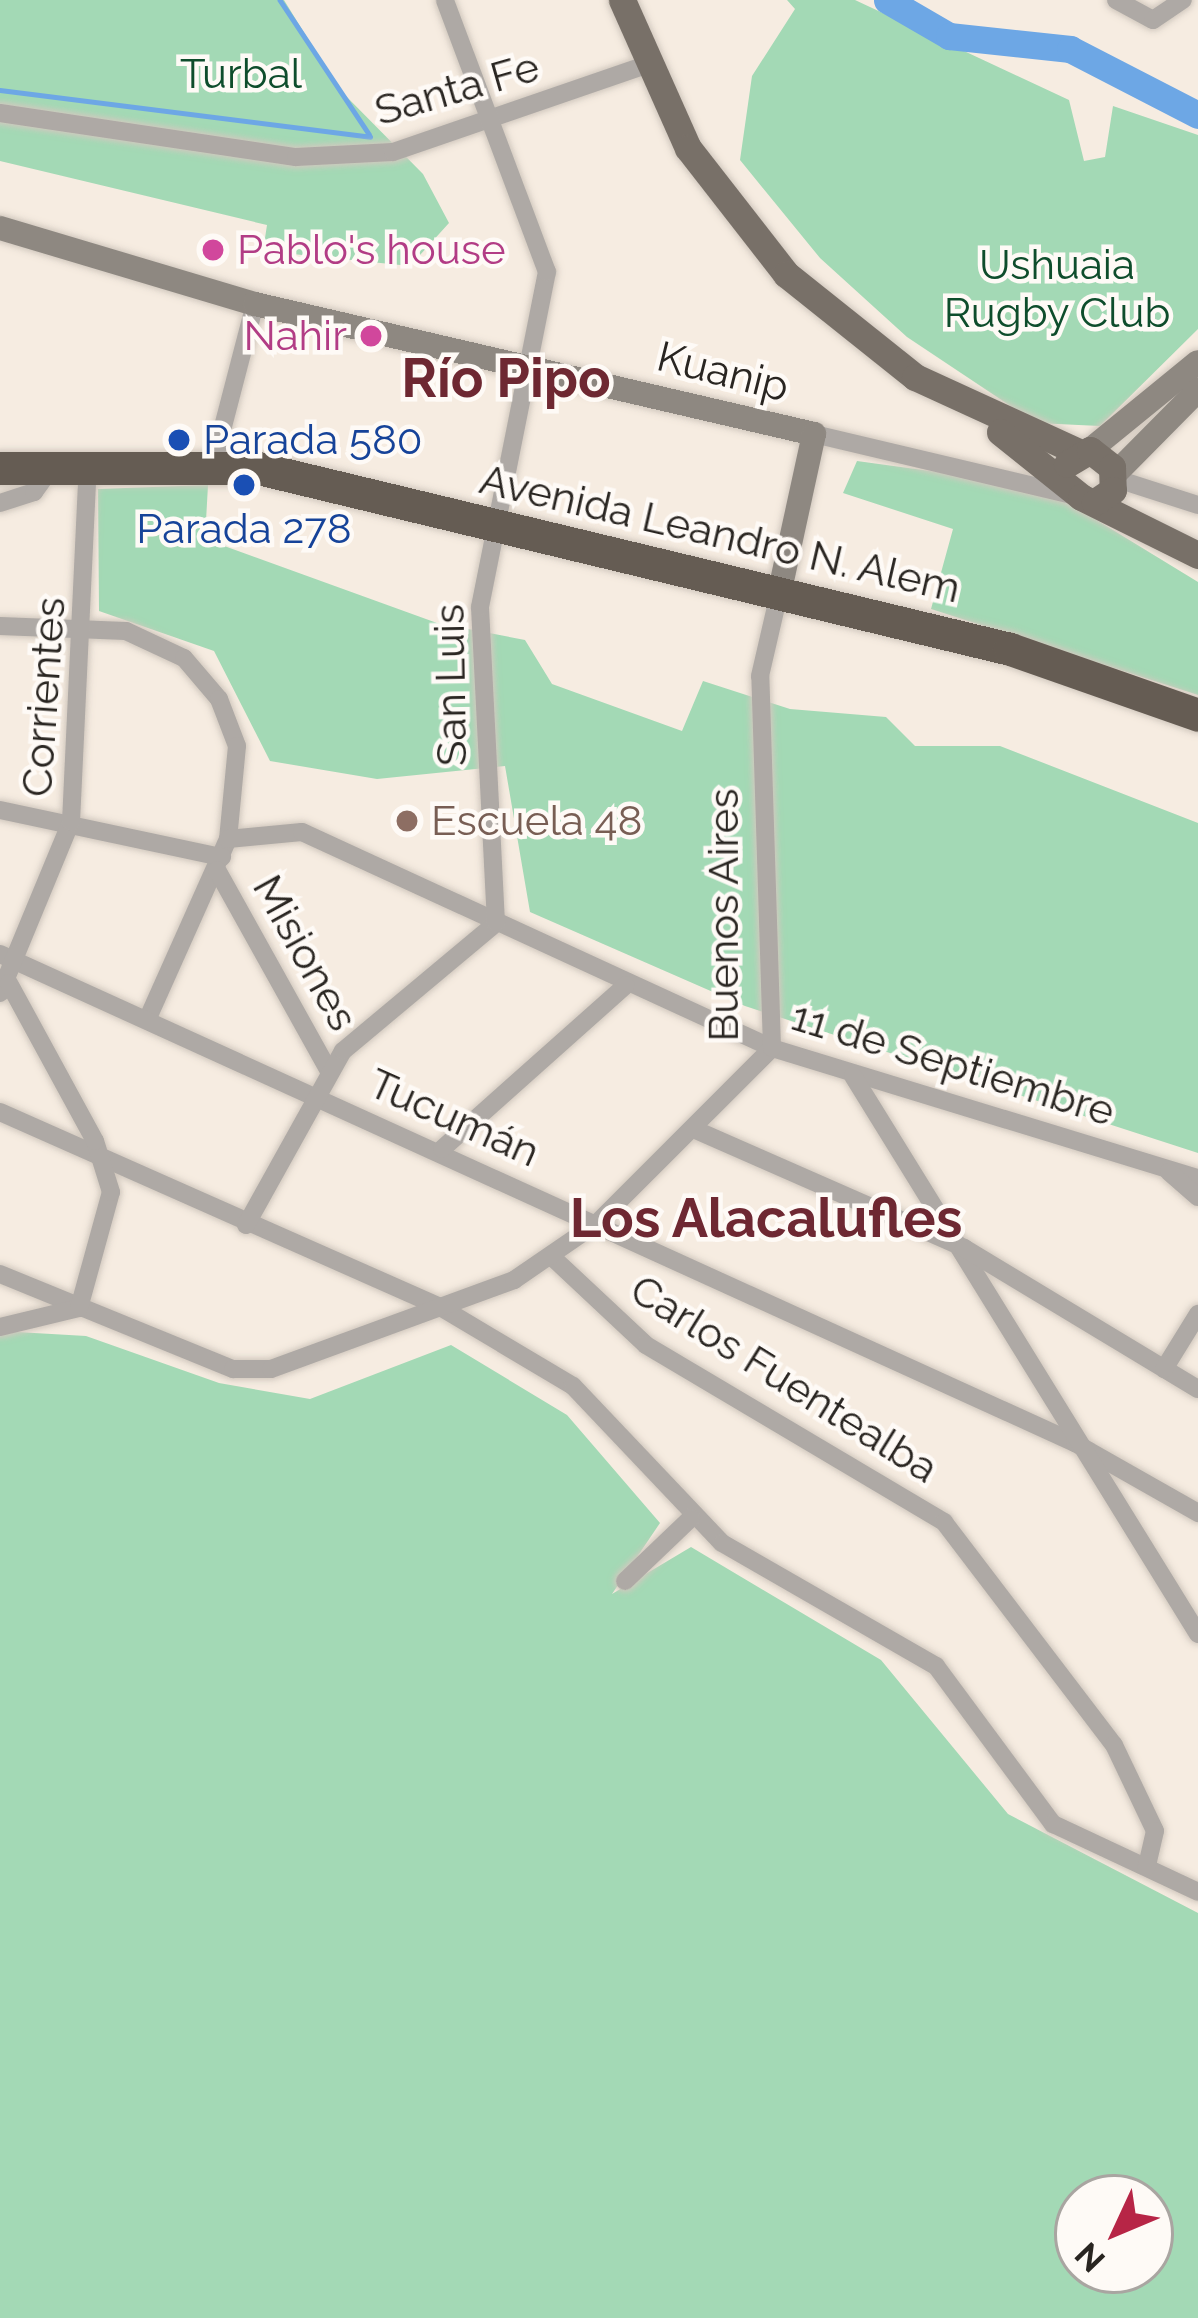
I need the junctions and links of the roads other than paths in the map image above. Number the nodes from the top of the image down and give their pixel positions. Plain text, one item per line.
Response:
1 (445, 0) edge
2 (622, 0) edge
3 (1116, 0) edge
4 (1184, 0) edge
5 (645, 65) junction
6 (0, 113) edge
7 (493, 121) junction
8 (0, 228) edge
9 (256, 304) junction
10 (1198, 362) edge
11 (535, 367) junction
12 (1198, 390) edge
13 (961, 403) junction
14 (814, 434) junction
15 (1084, 451) junction
16 (214, 461) junction
17 (88, 463) junction
18 (53, 464) junction
19 (0, 468) edge
20 (1098, 486) junction
21 (0, 503) edge
22 (1198, 505) edge
23 (497, 529) junction
24 (1198, 555) edge
25 (778, 594) junction
26 (88, 624) junction
27 (0, 626) edge
28 (1198, 715) edge
29 (0, 810) edge
30 (71, 822) junction
31 (222, 855) junction
32 (496, 923) junction
33 (0, 954) edge
34 (20, 958) junction
35 (626, 985) junction
36 (4, 988) edge
37 (148, 1018) junction
38 (772, 1048) junction
39 (329, 1072) junction
40 (853, 1076) junction
41 (316, 1094) junction
42 (0, 1112) edge
43 (698, 1131) junction
44 (442, 1149) junction
45 (1161, 1165) junction
46 (107, 1166) junction
47 (1198, 1178) edge
48 (1198, 1197) edge
49 (597, 1223) junction
50 (245, 1225) junction
51 (964, 1248) junction
52 (551, 1256) junction
53 (0, 1274) edge
54 (80, 1308) junction
55 (442, 1308) junction
56 (1198, 1314) edge
57 (0, 1327) edge
58 (1164, 1369) junction
59 (1198, 1389) edge
60 (1075, 1442) junction
61 (1198, 1513) edge
62 (691, 1518) junction
63 (626, 1581) dead end
64 (1198, 1634) edge
65 (1147, 1867) junction
66 (1198, 1892) edge

1 - 7 street, San Luis
2 - 5 main road
3 - 4 street
5 - 7 street, Santa Fe
5 - 13 main road
6 - 7 street, Santa Fe
7 - 11 street, San Luis
8 - 9 main road, Kuanip
9 - 11 main road, Kuanip
9 - 16 street
10 - 15 main road
11 - 14 main road, Kuanip
11 - 23 street, San Luis
12 - 20 main road
13 - 15 main road
13 - 20 main road
14 - 20 street, Kuanip
14 - 25 main road, Buenos Aires
15 - 20 main road
15 - 20 main road
16 - 17 highway, Avenida Leandro N. Alem
16 - 23 highway, Avenida Leandro N. Alem
17 - 18 highway, Avenida Leandro N. Alem
17 - 26 street, Corrientes
18 - 19 highway, Avenida Leandro N. Alem
18 - 21 street
20 - 22 street, Kuanip
20 - 24 main road
23 - 25 highway, Avenida Leandro N. Alem
23 - 32 street, San Luis
25 - 28 highway, Avenida Leandro N. Alem
25 - 38 street, Buenos Aires
26 - 27 street
26 - 30 street, Corrientes
26 - 31 street
29 - 30 street, Misiones
30 - 31 street, Misiones
30 - 34 street, Corrientes
31 - 32 street, 11 de Septiembre
31 - 37 street
31 - 39 street, Misiones
32 - 35 street, 11 de Septiembre
32 - 39 street
33 - 34 street, Tucumán
34 - 36 street, Corrientes
34 - 37 street, Tucumán
35 - 38 street, 11 de Septiembre
35 - 44 street
36 - 46 street
37 - 41 street, Tucumán
38 - 40 street, 11 de Septiembre
38 - 43 street, Buenos Aires
39 - 41 street
40 - 45 street, 11 de Septiembre
40 - 51 street
41 - 44 street, Tucumán
41 - 50 street
42 - 46 street
43 - 49 street, Buenos Aires
43 - 51 street
44 - 49 street, Tucumán
45 - 47 street, 11 de Septiembre
45 - 48 street
46 - 50 street
46 - 54 street
49 - 52 street, Buenos Aires
49 - 60 street, Tucumán
50 - 55 street
51 - 58 street
51 - 60 street
52 - 55 street, Buenos Aires
52 - 65 street, Carlos Fuentealba
53 - 54 street
54 - 55 street, Buenos Aires
54 - 57 street
55 - 62 street
56 - 58 street
58 - 59 street
60 - 61 street, Tucumán
60 - 64 street
62 - 63 street
62 - 65 street
65 - 66 street

